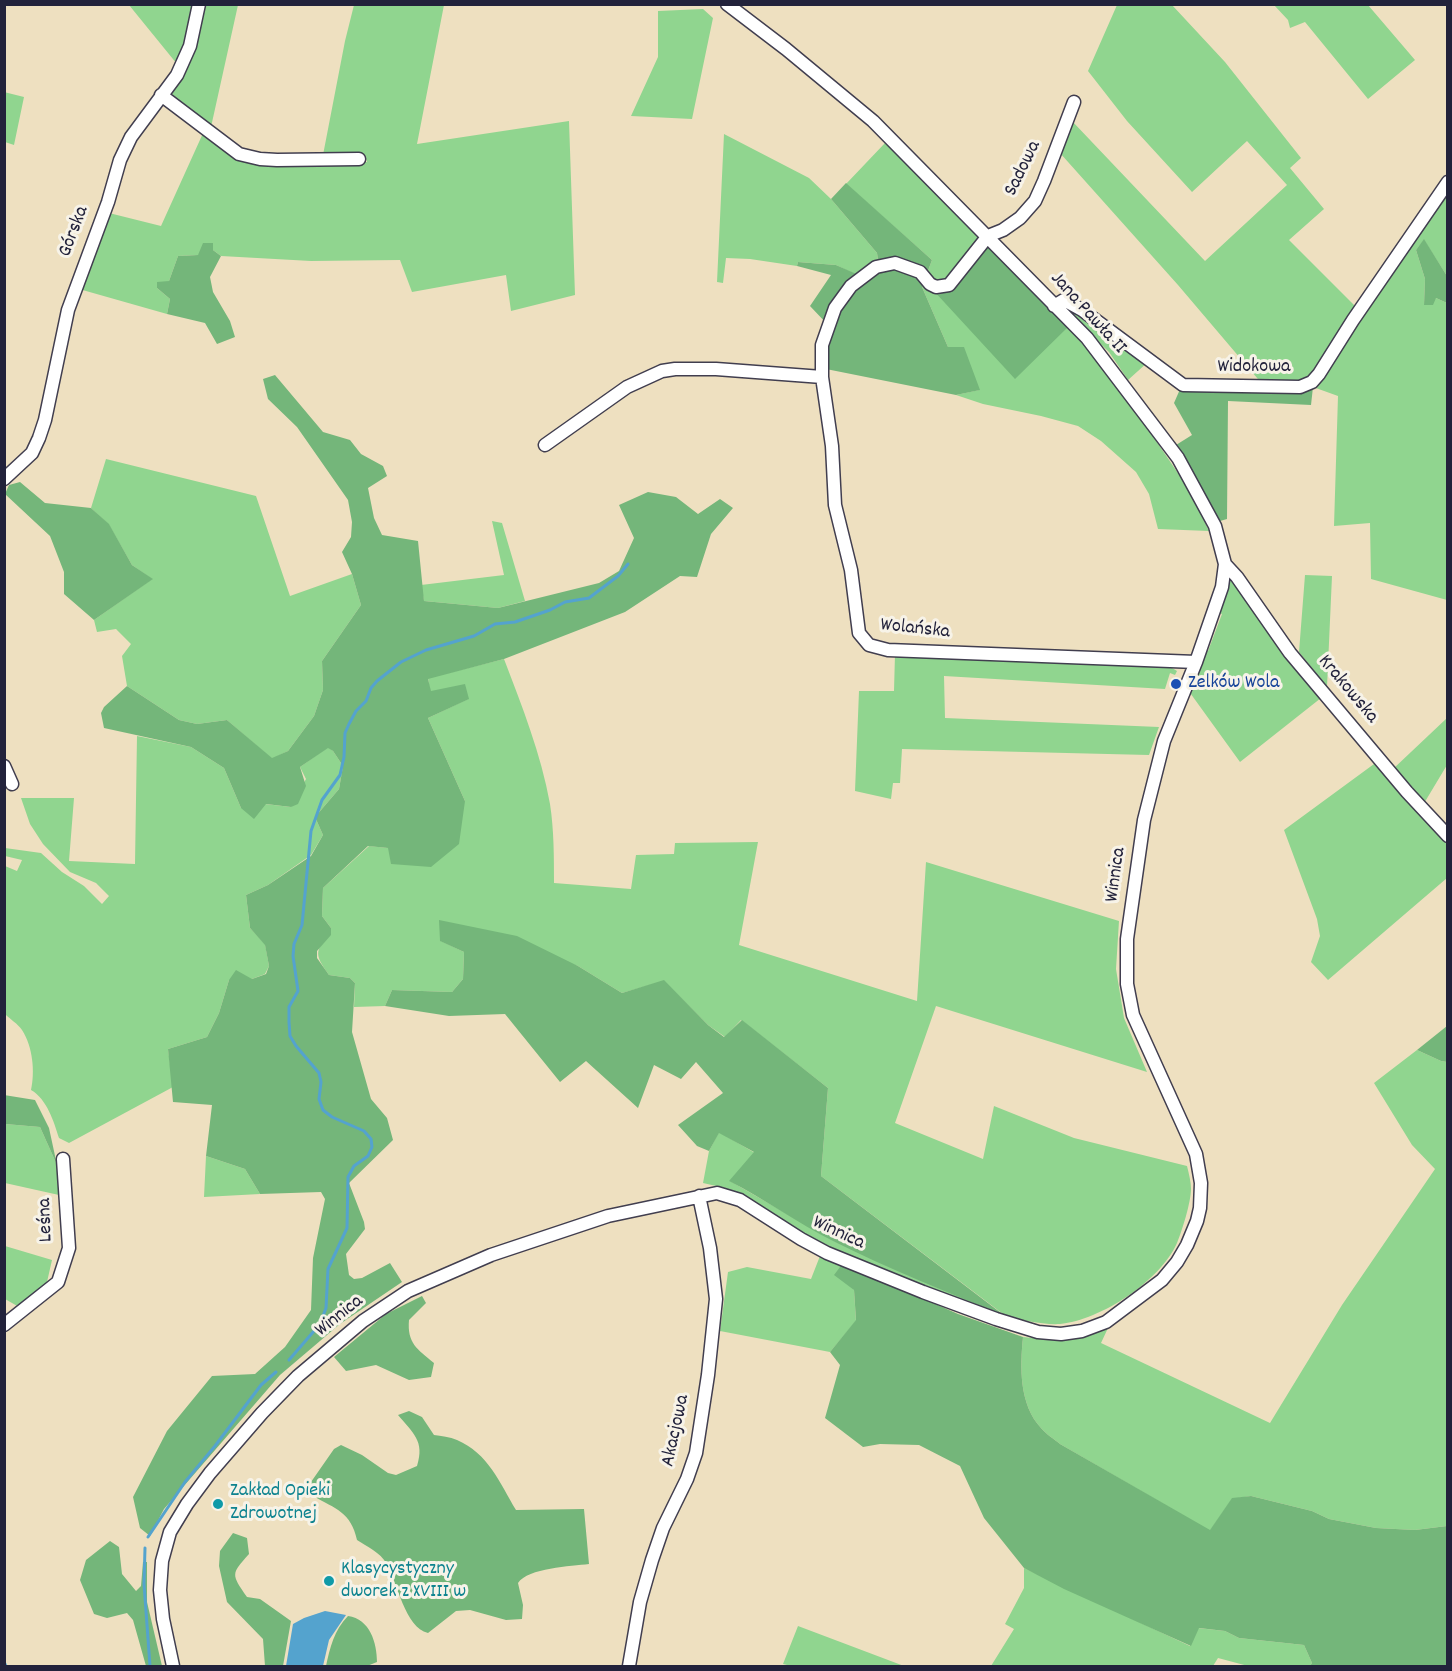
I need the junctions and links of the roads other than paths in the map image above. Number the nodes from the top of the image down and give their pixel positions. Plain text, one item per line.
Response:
1 (199, 4) edge
2 (727, 4) edge
3 (161, 95) junction
4 (1074, 102) dead end
5 (358, 159) dead end
6 (1448, 182) edge
7 (988, 236) junction
8 (1054, 306) junction
9 (822, 377) junction
10 (545, 445) dead end
11 (4, 478) edge
12 (1225, 564) junction
13 (1196, 662) junction
14 (1164, 741) joint
15 (4, 766) edge
16 (12, 784) dead end
17 (1448, 836) edge
18 (63, 1159) dead end
19 (699, 1196) junction
20 (4, 1325) edge
21 (173, 1666) edge
22 (629, 1666) edge

1 - 3 street, Górska
2 - 7 street, Jana Pawła II
3 - 5 street
3 - 11 street, Górska
4 - 7 street, Sadowa
6 - 8 street, Widokowa
7 - 8 street, Jana Pawła II
7 - 9 street, Wolańska
8 - 12 street, Jana Pawła II
9 - 10 street
9 - 13 street, Wolańska
12 - 13 street, Jana Pawła II
12 - 17 street, Krakowska
13 - 14 street, Jana Pawła II
14 - 19 street, Winnica
15 - 16 street
18 - 20 street, Leśna
19 - 21 street, Winnica
19 - 22 street, Akacjowa

